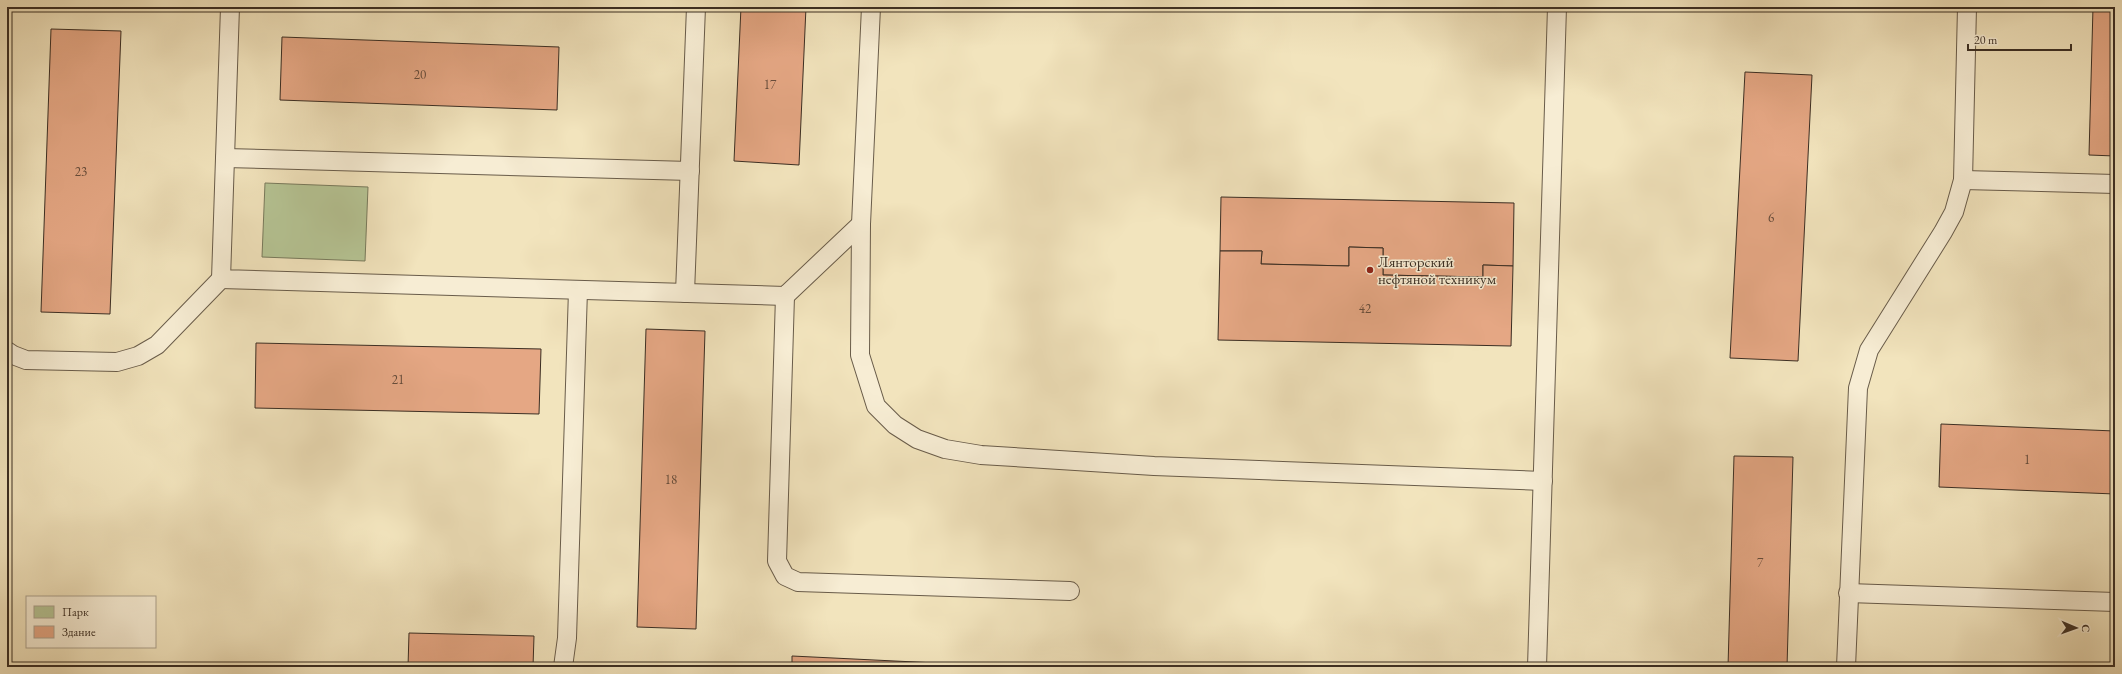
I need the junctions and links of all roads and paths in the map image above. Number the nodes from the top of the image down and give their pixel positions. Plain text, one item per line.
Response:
1 (230, 7) edge
2 (696, 7) edge
3 (871, 7) edge
4 (1557, 7) edge
5 (1967, 7) edge
6 (225, 158) junction
7 (690, 171) junction
8 (1963, 180) junction
9 (2115, 184) edge
10 (862, 224) junction
11 (221, 279) junction
12 (578, 290) junction
13 (685, 294) junction
14 (785, 296) junction
15 (7, 351) edge
16 (1543, 481) junction
17 (1070, 591) dead end
18 (1848, 593) junction
19 (2115, 602) edge
20 (563, 667) edge
21 (1537, 667) edge
22 (1846, 667) edge

1 - 6 lane
2 - 7 lane
3 - 10 lane
4 - 16 lane
5 - 8 lane
6 - 7 lane
6 - 11 lane
7 - 13 lane
8 - 9 lane
8 - 18 lane
10 - 14 lane
10 - 16 lane
11 - 12 lane
11 - 15 lane
12 - 13 lane
12 - 20 lane
13 - 14 lane
14 - 17 lane
16 - 21 lane
18 - 19 lane
18 - 22 lane

